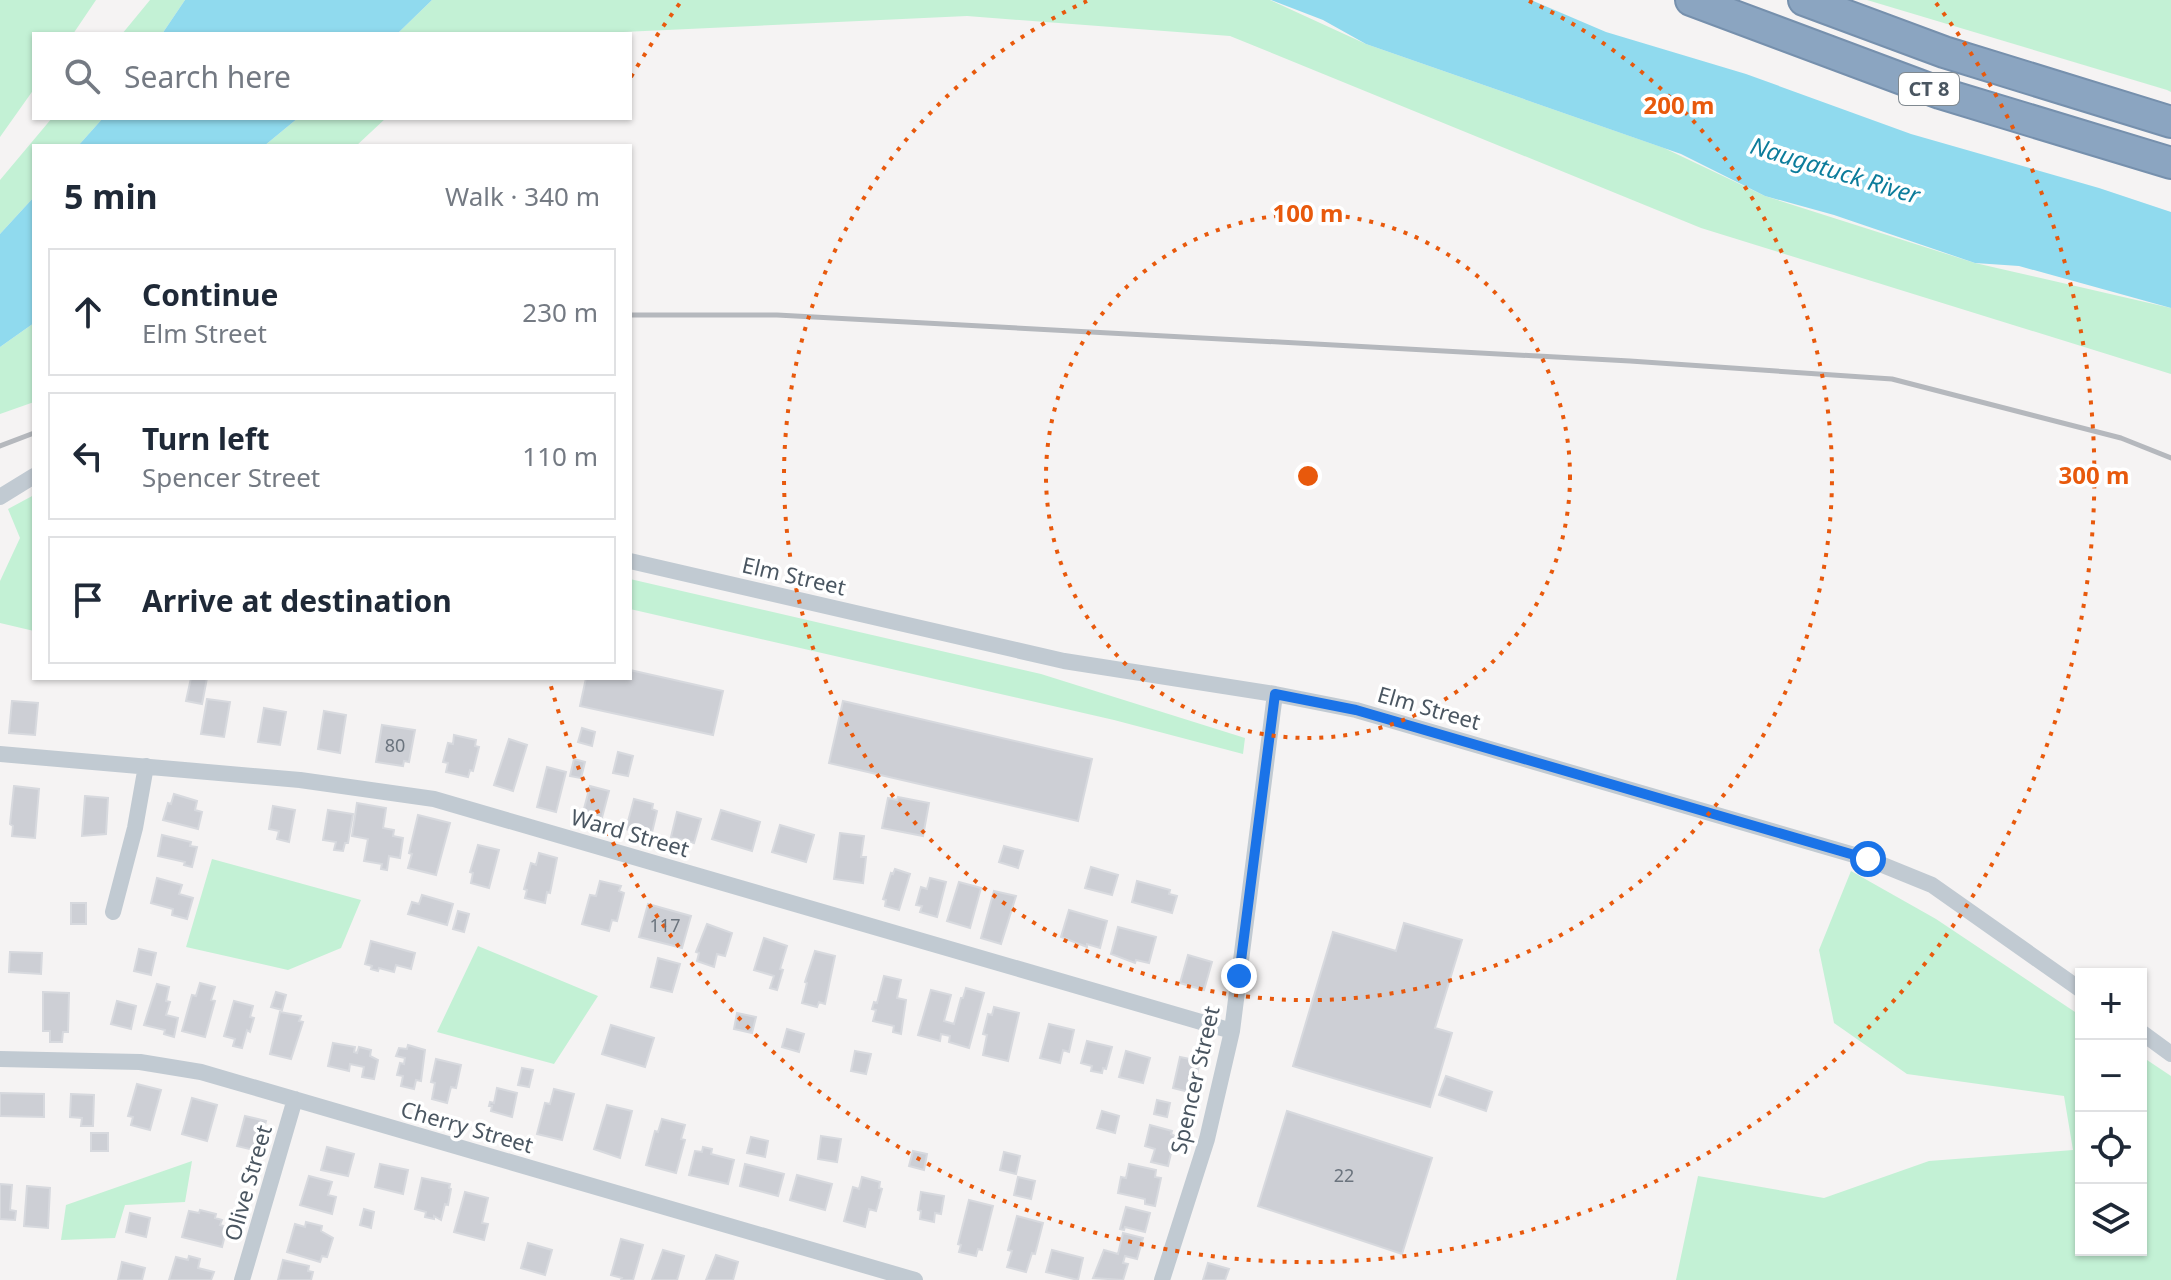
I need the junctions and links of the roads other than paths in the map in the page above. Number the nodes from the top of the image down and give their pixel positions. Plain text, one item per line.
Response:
1 (1691, 0) edge
2 (1804, 0) edge
3 (2171, 122) edge
4 (2171, 163) edge
5 (32, 477) edge
6 (0, 497) edge
7 (632, 561) edge
8 (1275, 694) junction
9 (0, 754) edge
10 (146, 766) junction
11 (113, 912) dead end
12 (2075, 986) edge
13 (1232, 1031) junction
14 (2147, 1036) edge
15 (2171, 1054) edge
16 (0, 1059) edge
17 (295, 1099) junction
18 (242, 1280) edge
19 (915, 1280) edge
20 (1162, 1280) edge

1 - 4 highway, CT 8
2 - 3 highway, CT 8
5 - 6 street
7 - 8 street, Elm Street
8 - 12 street, Elm Street
8 - 13 street, Spencer Street
9 - 10 street, Ward Street
10 - 11 street
10 - 13 street, Ward Street
13 - 20 street, Spencer Street
14 - 15 street
16 - 17 street, Cherry Street
17 - 18 street, Olive Street
17 - 19 street, Cherry Street

